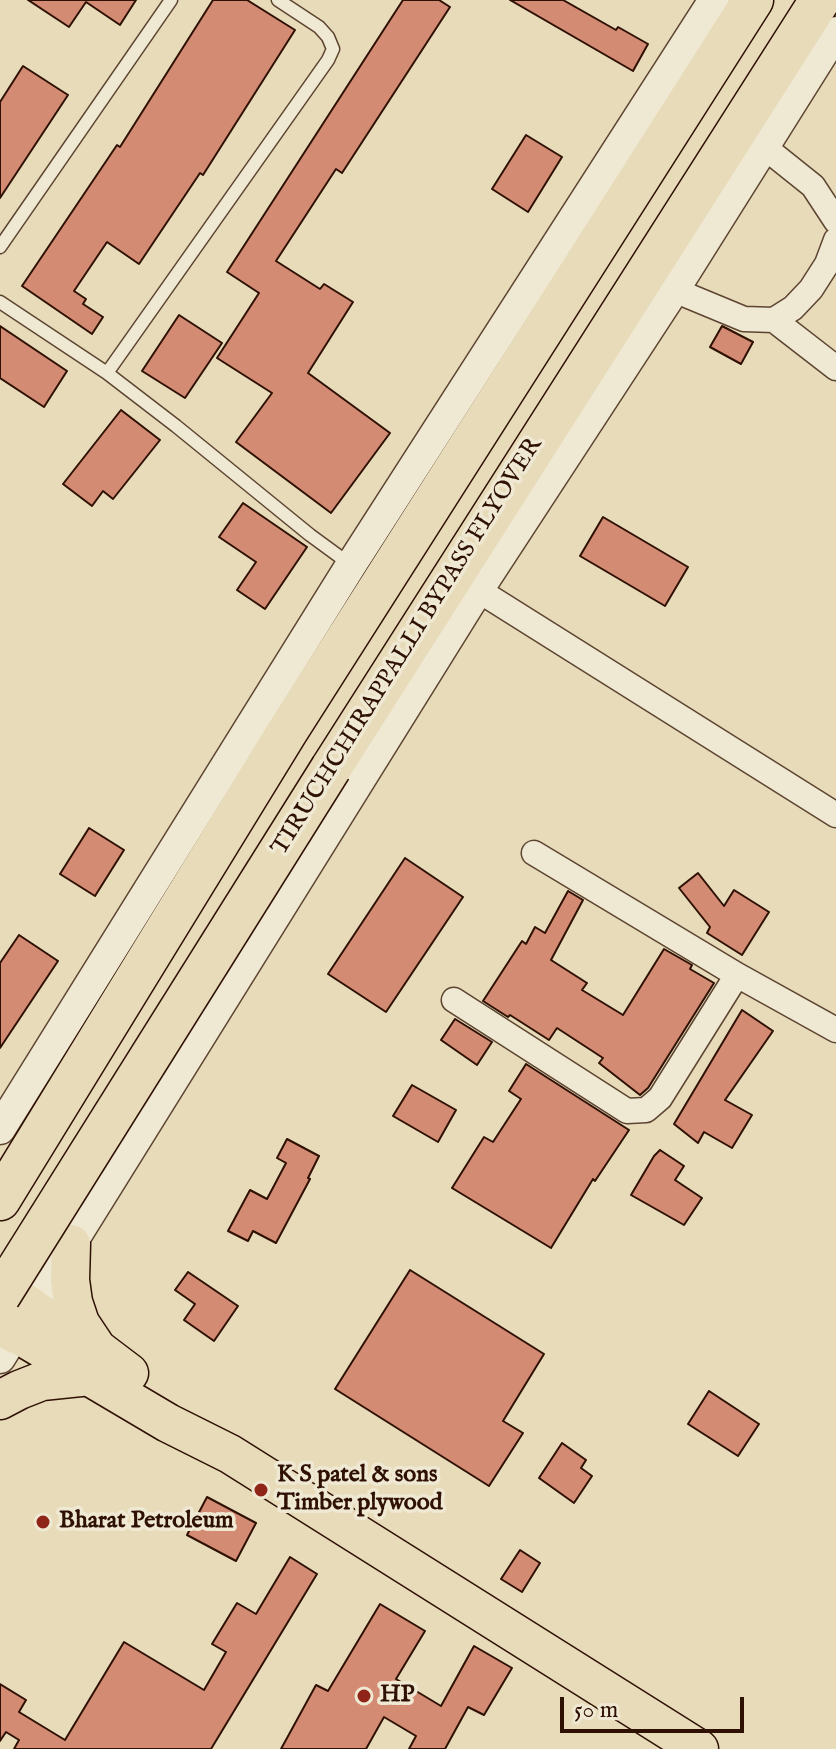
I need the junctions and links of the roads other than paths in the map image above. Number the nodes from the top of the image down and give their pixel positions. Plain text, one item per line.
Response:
1 (171, 0) edge
2 (278, 0) edge
3 (714, 0) edge
4 (753, 0) edge
5 (820, 0) edge
6 (836, 32) edge
7 (763, 146) junction
8 (836, 221) edge
9 (836, 240) edge
10 (0, 247) edge
11 (674, 290) junction
12 (0, 302) edge
13 (774, 320) junction
14 (836, 368) edge
15 (107, 373) junction
16 (351, 565) junction
17 (478, 590) junction
18 (836, 815) edge
19 (534, 853) dead end
20 (737, 975) junction
21 (454, 1000) dead end
22 (836, 1030) edge
23 (0, 1129) edge
24 (0, 1200) edge
25 (71, 1244) junction
26 (8, 1318) edge
27 (95, 1364) junction
28 (0, 1400) edge
29 (699, 1749) edge

1 - 10 lane
2 - 15 lane
3 - 16 street
4 - 24 highway
5 - 26 highway, TIRUCHCHIRAPPALLI BYPASS FLYOVER, bridge
6 - 7 street
7 - 8 street
7 - 11 street
9 - 13 street
11 - 13 street
11 - 17 street
12 - 15 lane
13 - 14 street
15 - 16 lane
16 - 23 street
17 - 18 street
17 - 25 street
19 - 20 street
20 - 21 street
20 - 22 street
25 - 26 street
25 - 27 main road
26 - 27 main road
27 - 28 main road
27 - 29 main road

